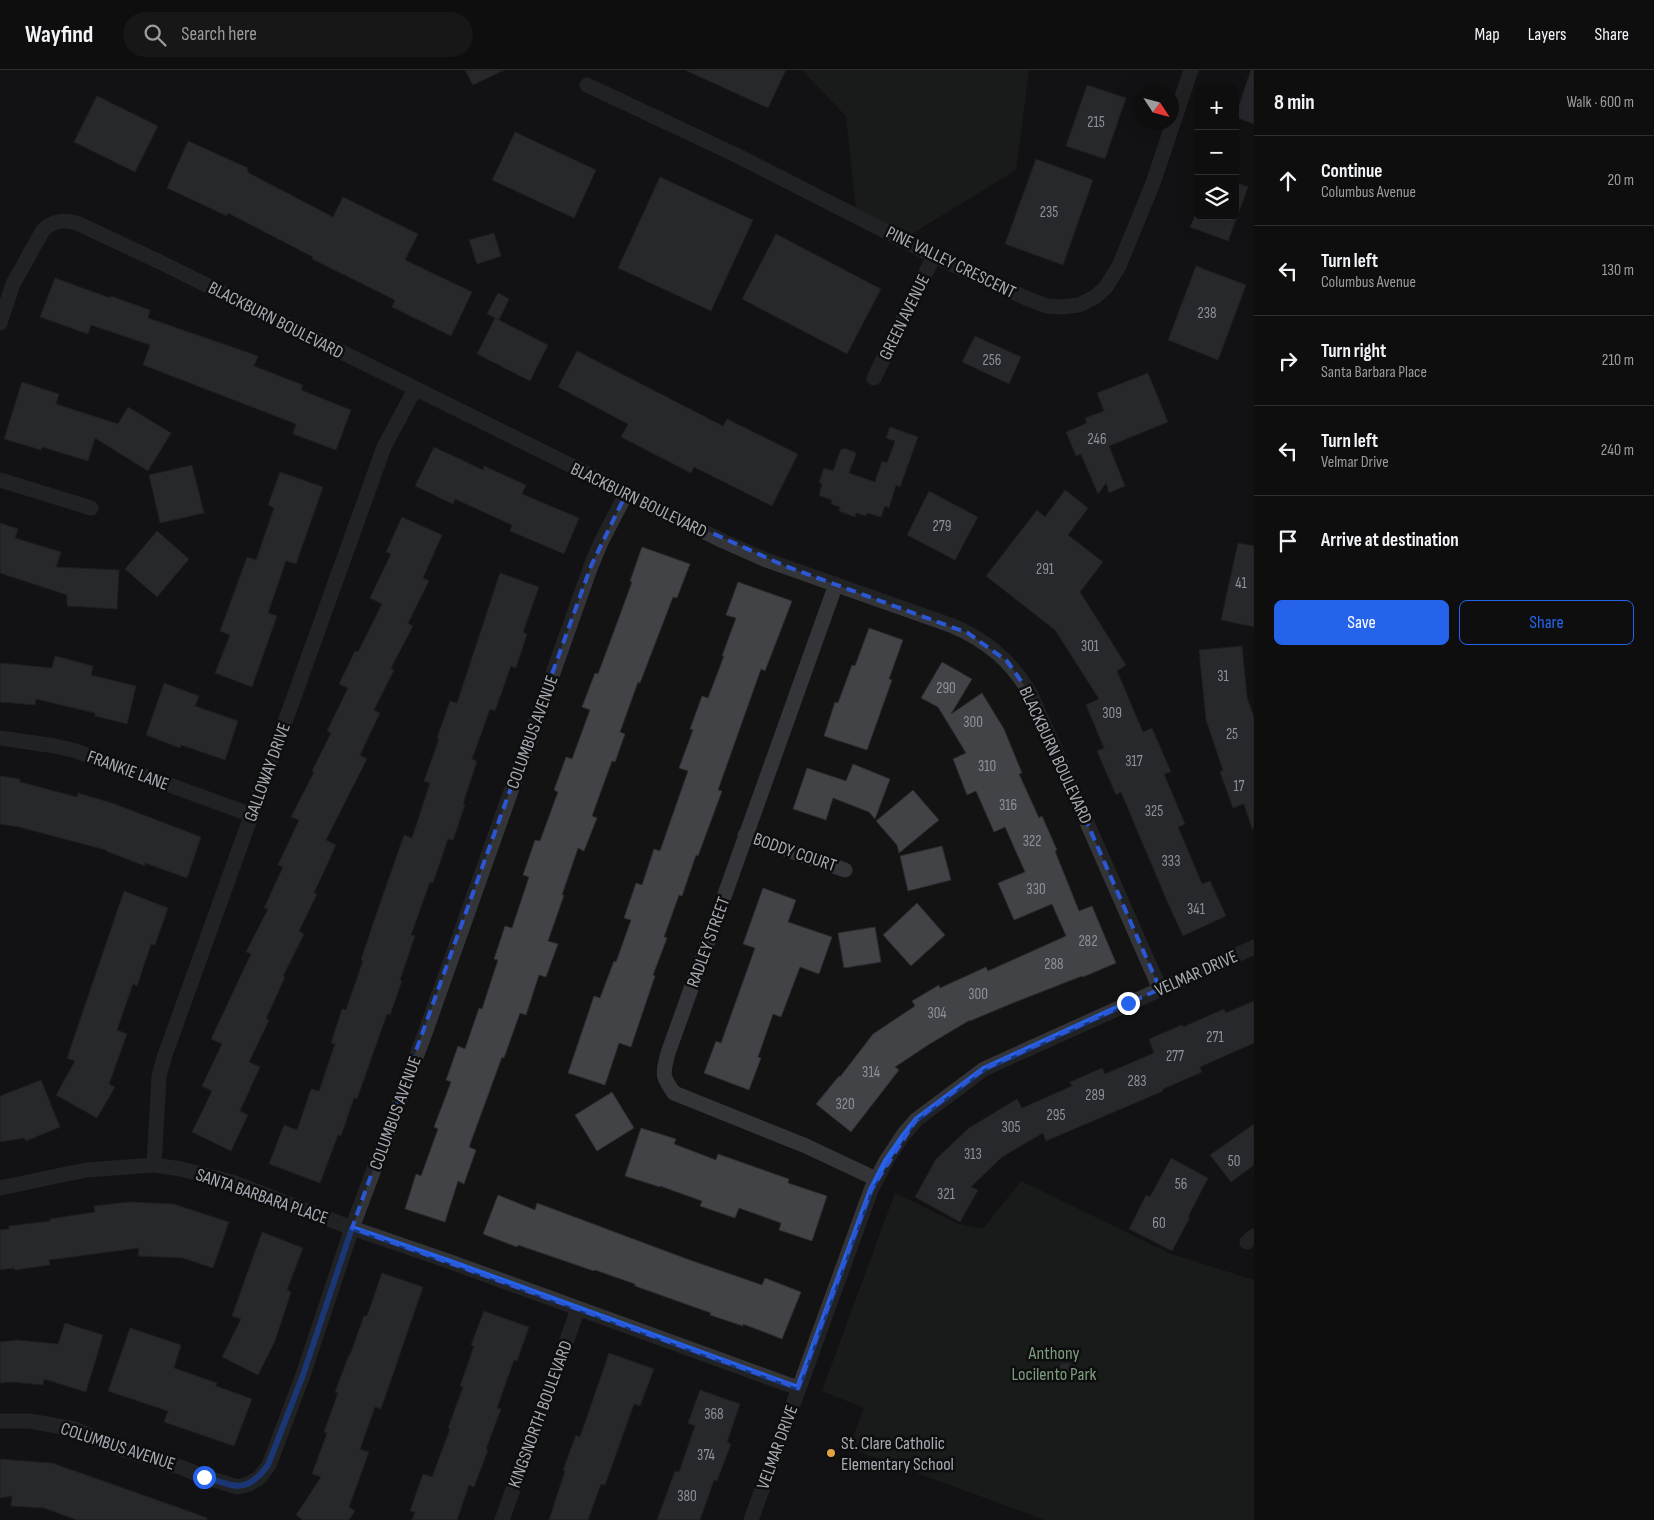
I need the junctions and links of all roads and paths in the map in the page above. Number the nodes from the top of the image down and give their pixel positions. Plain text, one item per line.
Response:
1 (1191, 70) edge
2 (587, 85) dead end
3 (934, 256) junction
4 (0, 323) edge
5 (874, 378) dead end
6 (415, 389) junction
7 (0, 480) edge
8 (626, 494) junction
9 (91, 508) dead end
10 (836, 584) junction
11 (0, 738) edge
12 (252, 815) junction
13 (745, 835) junction
14 (845, 870) dead end
15 (1254, 947) edge
16 (1160, 989) junction
17 (154, 1165) junction
18 (876, 1179) junction
19 (0, 1188) edge
20 (352, 1228) junction
21 (578, 1309) junction
22 (798, 1388) junction
23 (0, 1421) edge
24 (502, 1520) edge
25 (751, 1520) edge

1 - 3 street, PINE VALLEY CRESCENT
2 - 3 street, PINE VALLEY CRESCENT
3 - 5 street, GREEN AVENUE
4 - 6 street, BLACKBURN BOULEVARD
6 - 8 street, BLACKBURN BOULEVARD
6 - 12 street, GALLOWAY DRIVE
7 - 9 street
8 - 10 street, BLACKBURN BOULEVARD
8 - 20 street, COLUMBUS AVENUE
10 - 13 street, RADLEY STREET
10 - 16 street, BLACKBURN BOULEVARD
11 - 12 street, FRANKIE LANE
12 - 17 street, GALLOWAY DRIVE
13 - 14 street, BODDY COURT
13 - 18 street, RADLEY STREET
15 - 16 street, VELMAR DRIVE
16 - 18 street, VELMAR DRIVE
17 - 19 street, SANTA BARBARA PLACE
17 - 20 street, SANTA BARBARA PLACE
18 - 22 street, VELMAR DRIVE
20 - 21 street, SANTA BARBARA PLACE
20 - 23 street, COLUMBUS AVENUE
21 - 22 street, SANTA BARBARA PLACE
21 - 24 street, KINGSNORTH BOULEVARD
22 - 25 street, VELMAR DRIVE

